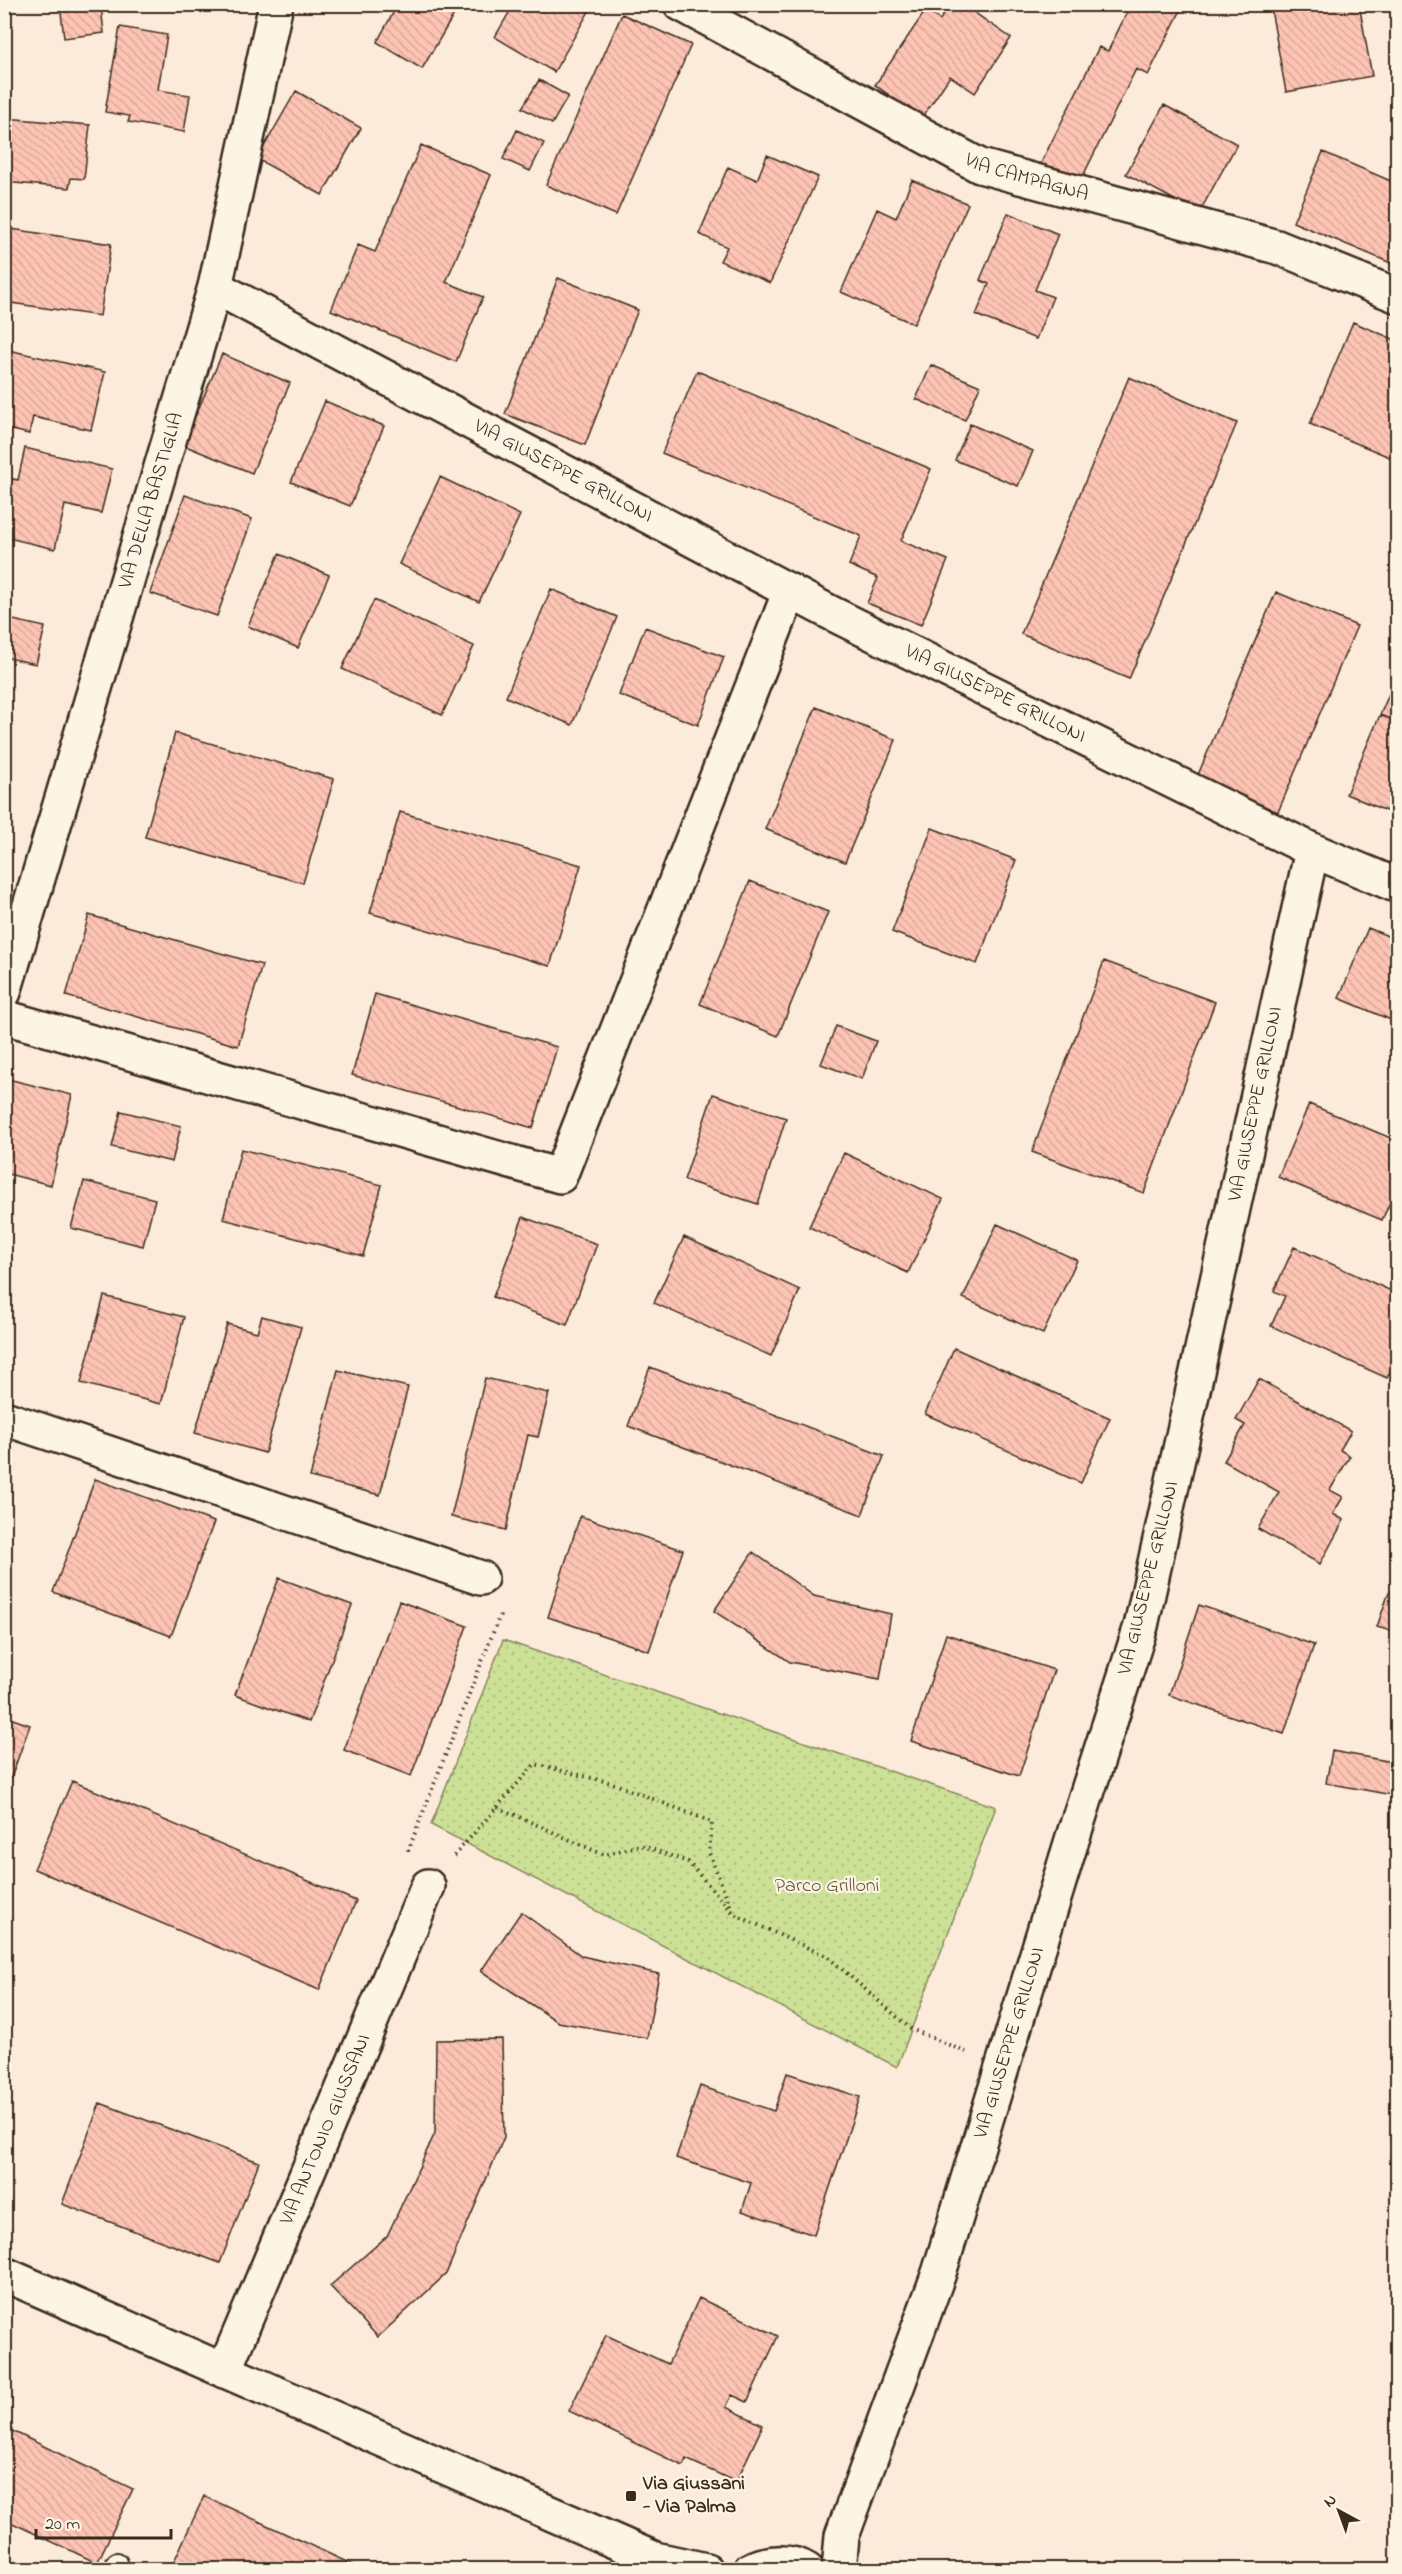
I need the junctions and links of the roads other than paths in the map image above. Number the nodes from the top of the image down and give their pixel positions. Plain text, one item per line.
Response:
1 (276, 4) edge
2 (681, 4) edge
3 (215, 287) junction
4 (1398, 296) edge
5 (790, 591) junction
6 (1312, 850) junction
7 (1398, 886) edge
8 (4, 992) edge
9 (4, 1017) edge
10 (4, 1418) edge
11 (481, 1578) road end
12 (428, 1886) road end
13 (4, 2274) edge
14 (224, 2371) junction
15 (842, 2536) junction
16 (659, 2564) edge
17 (805, 2568) edge
18 (706, 2570) edge
19 (750, 2570) edge
20 (839, 2570) edge

1 - 3 street, VIA DELLA BASTIGLIA
2 - 4 street, VIA CAMPAGNA
3 - 5 street, VIA GIUSEPPE GRILLONI
3 - 8 street, VIA DELLA BASTIGLIA
5 - 6 street, VIA GIUSEPPE GRILLONI
5 - 9 street
6 - 7 street
6 - 15 street, VIA GIUSEPPE GRILLONI
10 - 11 street
12 - 14 street, VIA ANTONIO GIUSSANI
13 - 14 street
14 - 16 street
15 - 17 street
15 - 20 street, VIA GIUSEPPE GRILLONI
16 - 18 street
17 - 19 street

